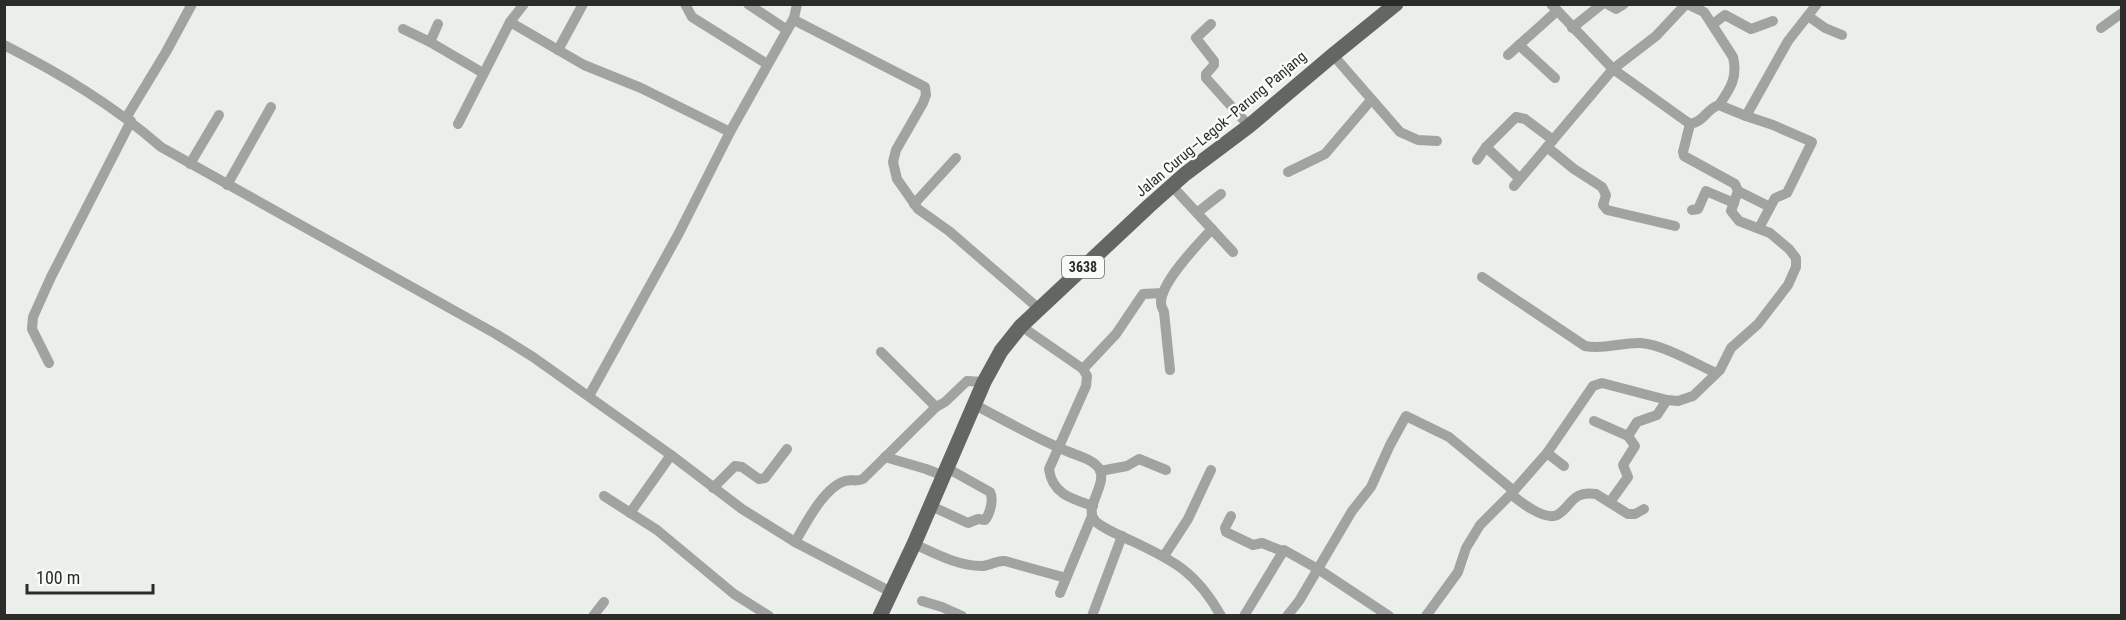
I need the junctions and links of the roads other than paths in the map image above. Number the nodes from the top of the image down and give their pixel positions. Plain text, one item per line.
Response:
1 (192, 4) edge
2 (524, 4) edge
3 (583, 4) edge
4 (685, 4) edge
5 (748, 4) edge
6 (797, 4) edge
7 (1396, 4) edge
8 (1605, 4) edge
9 (1624, 4) edge
10 (1687, 4) edge
11 (1817, 4) edge
12 (1554, 8) edge
13 (1708, 8) edge
14 (2121, 13) edge
15 (1808, 16) junction
16 (794, 18) junction
17 (1773, 21) dead end
18 (510, 22) junction
19 (438, 24) dead end
20 (1211, 24) dead end
21 (1713, 24) junction
22 (1572, 28) junction
23 (2101, 28) dead end
24 (403, 29) dead end
25 (787, 30) junction
26 (1842, 35) dead end
27 (430, 42) junction
28 (4, 45) edge
29 (1519, 45) junction
30 (558, 50) junction
31 (1333, 55) junction
32 (1508, 55) dead end
33 (767, 64) junction
34 (1613, 69) junction
35 (483, 73) junction
36 (1555, 78) dead end
37 (1371, 100) junction
38 (1719, 105) junction
39 (271, 107) dead end
40 (219, 115) dead end
41 (1746, 116) junction
42 (129, 119) junction
43 (458, 124) dead end
44 (1690, 124) junction
45 (1249, 126) junction
46 (730, 132) junction
47 (1437, 141) dead end
48 (1550, 144) junction
49 (1486, 147) junction
50 (956, 158) dead end
51 (1477, 160) dead end
52 (190, 164) junction
53 (1288, 172) dead end
54 (227, 185) junction
55 (1172, 186) junction
56 (1738, 191) junction
57 (1221, 194) dead end
58 (1734, 203) junction
59 (914, 204) junction
60 (1770, 207) junction
61 (1692, 210) dead end
62 (1198, 212) junction
63 (1675, 225) dead end
64 (1759, 228) junction
65 (1212, 229) junction
66 (1233, 252) dead end
67 (1482, 277) dead end
68 (1163, 293) junction
69 (1038, 308) junction
70 (1021, 326) junction
71 (881, 352) dead end
72 (49, 363) dead end
73 (1083, 369) junction
74 (1170, 370) dead end
75 (1716, 373) junction
76 (984, 382) junction
77 (589, 396) junction
78 (1667, 400) junction
79 (975, 405) junction
80 (936, 406) junction
81 (1594, 421) dead end
82 (1628, 436) junction
83 (1060, 448) junction
84 (787, 449) dead end
85 (1547, 453) junction
86 (671, 455) junction
87 (885, 457) junction
88 (1564, 466) dead end
89 (1166, 470) dead end
90 (1211, 470) dead end
91 (1100, 471) junction
92 (946, 472) junction
93 (713, 488) junction
94 (1512, 493) junction
95 (604, 496) dead end
96 (1610, 502) junction
97 (931, 506) junction
98 (1644, 509) dead end
99 (1092, 511) junction
100 (630, 513) junction
101 (1230, 516) dead end
102 (1122, 536) junction
103 (795, 542) junction
104 (914, 544) junction
105 (1282, 551) junction
106 (1164, 556) junction
107 (1318, 568) junction
108 (1066, 578) junction
109 (891, 592) junction
110 (1060, 593) dead end
111 (604, 602) dead end
112 (922, 602) dead end
113 (593, 615) edge
114 (769, 615) edge
115 (880, 615) edge
116 (962, 615) edge
117 (1092, 615) edge
118 (1221, 615) edge
119 (1244, 615) edge
120 (1287, 615) edge
121 (1389, 615) edge
122 (1426, 615) edge

1 - 42 street
2 - 18 street
3 - 30 street
4 - 33 street
5 - 25 street
6 - 16 street
7 - 31 main road, Jalan Curug–Legok–Parung Panjang / 3638
8 - 9 street
8 - 22 street
10 - 13 street
10 - 34 street
11 - 15 street
12 - 22 street
12 - 29 street
13 - 21 street
14 - 23 street
15 - 26 street
15 - 41 street
16 - 25 street
16 - 59 street
17 - 21 street
18 - 30 street
18 - 35 street
19 - 27 street
20 - 45 street
21 - 38 street
22 - 34 street
24 - 27 street
25 - 33 street
27 - 35 street
28 - 42 street
29 - 32 street
29 - 36 street
30 - 46 street
31 - 37 street
31 - 45 main road, Jalan Curug–Legok–Parung Panjang / 3638
33 - 46 street
34 - 44 street
34 - 48 street
35 - 43 street
37 - 47 street
37 - 53 street
38 - 41 street
38 - 44 street
39 - 54 street
40 - 52 street
41 - 60 street
42 - 52 street
42 - 72 street
44 - 56 street
45 - 55 main road, Jalan Curug–Legok–Parung Panjang / 3638
46 - 77 street
48 - 49 street
48 - 49 street
48 - 63 street
49 - 51 street
50 - 59 street
52 - 54 street
54 - 77 street
55 - 62 street
55 - 69 main road, Jalan Curug–Legok–Parung Panjang / 3638
56 - 58 street
56 - 60 street
57 - 62 street
58 - 61 street
58 - 64 street
59 - 69 street
60 - 64 street
62 - 65 street
64 - 75 street
65 - 66 street
65 - 68 street
67 - 75 street
68 - 73 street
68 - 74 street
69 - 70 main road, Jalan Curug–Legok–Parung Panjang / 3638
70 - 73 street
70 - 76 main road, Jalan Curug–Legok–Parung Panjang / 3638
71 - 80 street
73 - 83 street
75 - 78 street
76 - 79 main road, Jalan Curug–Legok–Parung Panjang / 3638
76 - 80 street
77 - 86 street
78 - 82 street
78 - 85 street
79 - 83 street
79 - 92 main road, Jalan Curug–Legok–Parung Panjang / 3638
80 - 87 street
81 - 82 street
82 - 96 street
83 - 91 street
83 - 99 street
84 - 93 street
85 - 88 street
85 - 94 street
86 - 93 street
86 - 100 street
87 - 92 street
87 - 103 street
89 - 91 street
90 - 106 street
91 - 99 street
92 - 97 main road, Jalan Curug–Legok–Parung Panjang / 3638
92 - 97 street
93 - 103 street
94 - 96 street
94 - 107 street
94 - 122 street
95 - 100 street
96 - 98 street
97 - 104 main road, Jalan Curug–Legok–Parung Panjang / 3638
99 - 102 street
99 - 108 street
100 - 114 street
101 - 105 street
102 - 106 street
102 - 117 street
103 - 109 street
104 - 108 street
104 - 109 main road, Jalan Curug–Legok–Parung Panjang / 3638
105 - 107 street
105 - 119 street
106 - 118 street
107 - 120 street
107 - 121 street
108 - 110 street
109 - 115 main road, Jalan Curug–Legok–Parung Panjang / 3638
111 - 113 street
112 - 116 street

